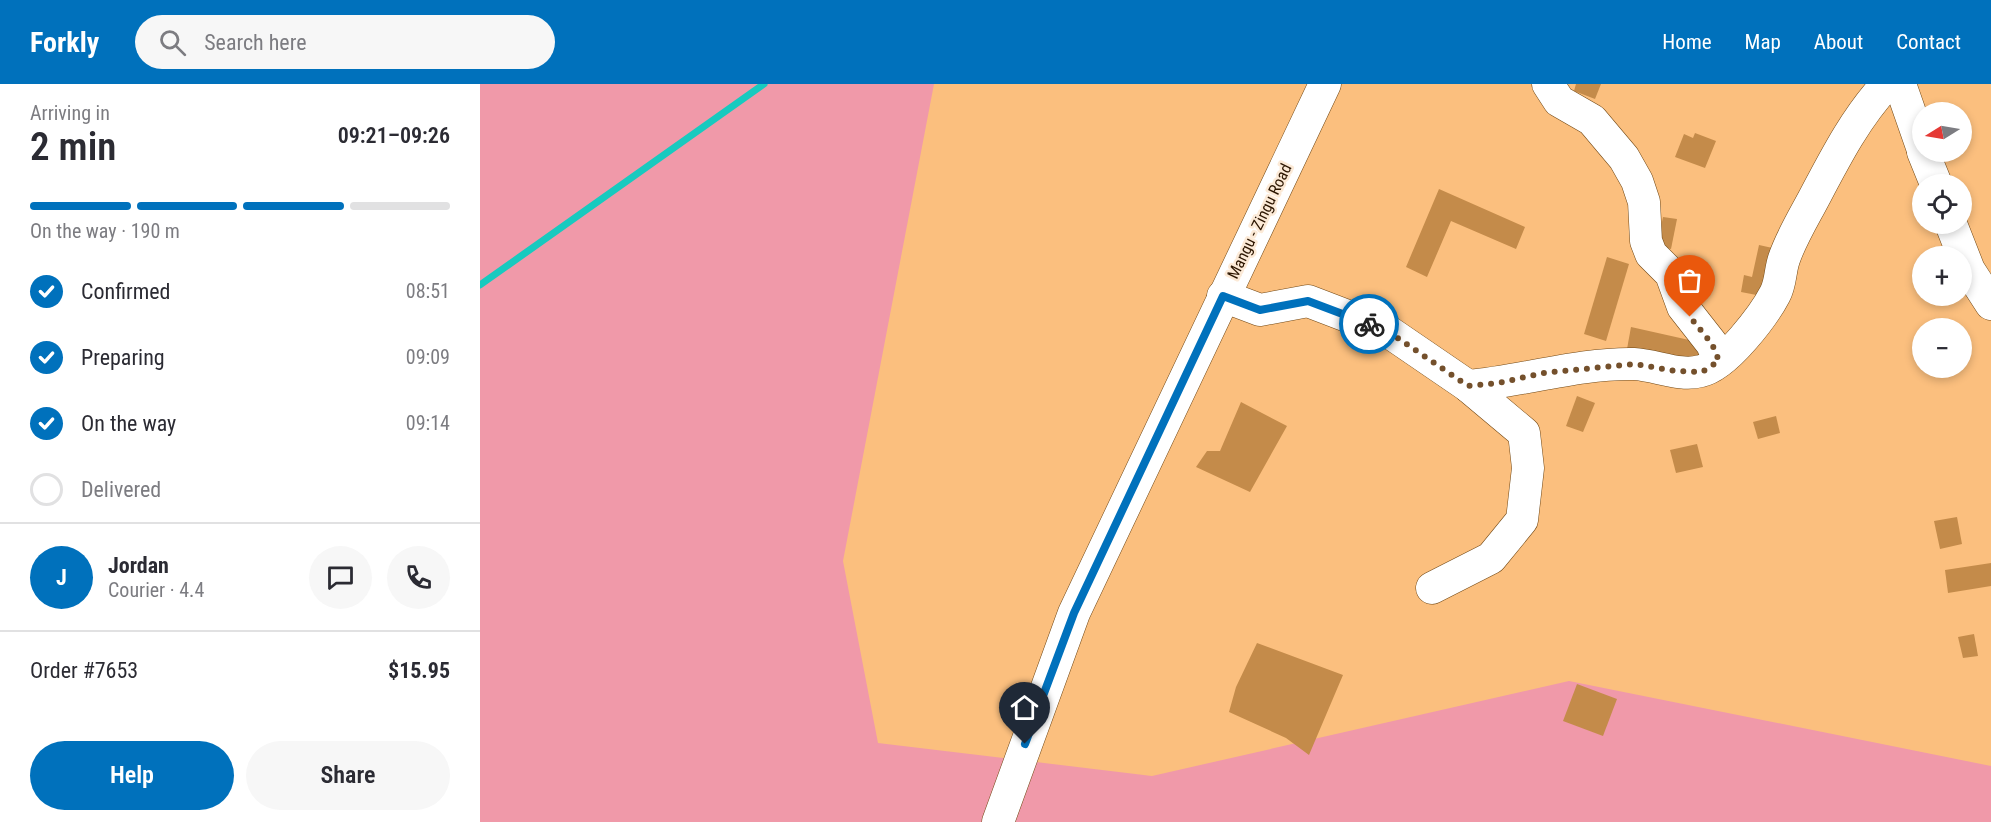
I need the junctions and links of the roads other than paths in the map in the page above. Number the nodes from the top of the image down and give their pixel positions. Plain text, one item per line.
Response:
1 (1325, 84) edge
2 (1548, 84) edge
3 (1887, 84) edge
4 (1900, 84) edge
5 (1912, 119) edge
6 (1955, 234) edge
7 (1223, 296) junction
8 (1991, 304) edge
9 (1719, 361) junction
10 (1468, 386) junction
11 (1432, 588) dead end
12 (998, 822) edge

1 - 7 street, Mangu - Zingu Road
2 - 9 street
3 - 9 street
4 - 5 street
6 - 8 street
7 - 10 street
7 - 12 street, Mangu - Zingu Road
9 - 10 street
10 - 11 street

